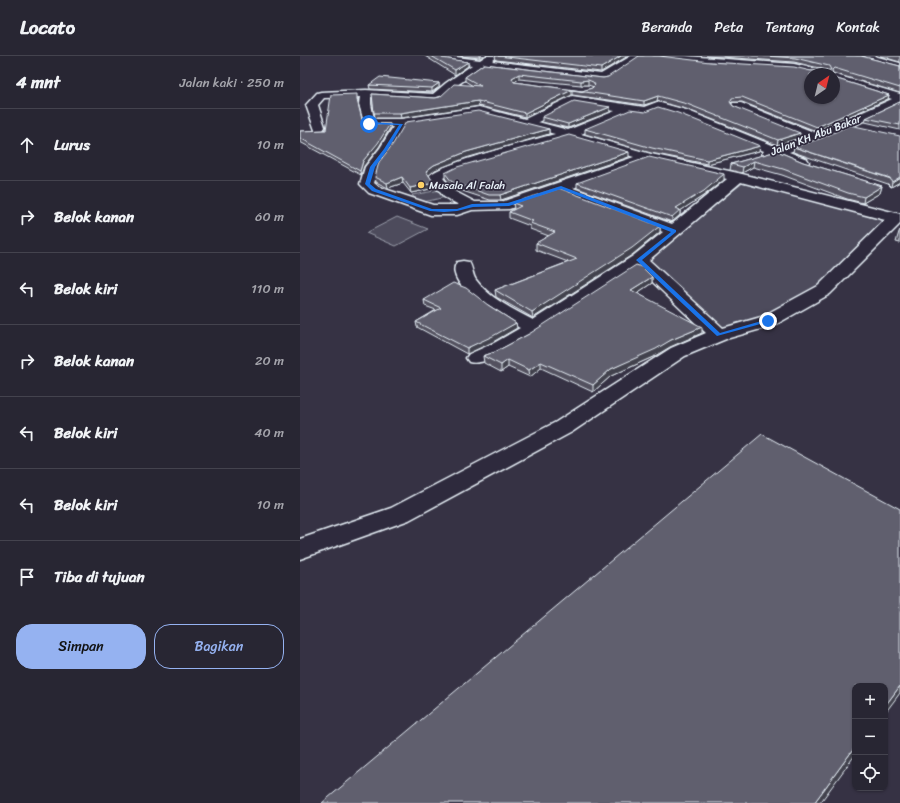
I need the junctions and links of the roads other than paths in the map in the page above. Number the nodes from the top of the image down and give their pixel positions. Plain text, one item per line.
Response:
1 (638, 56) edge
2 (659, 56) edge
3 (862, 56) edge
4 (447, 58) edge
5 (489, 59) edge
6 (900, 66) edge
7 (804, 69) edge
8 (603, 78) junction
9 (840, 79) edge
10 (570, 90) edge
11 (366, 93) junction
12 (900, 99) edge
13 (737, 106) edge
14 (628, 109) junction
15 (526, 123) junction
16 (401, 124) junction
17 (848, 124) junction
18 (319, 127) dead end
19 (867, 129) edge
20 (569, 134) junction
21 (816, 138) junction
22 (775, 152) junction
23 (759, 156) edge
24 (648, 157) junction
25 (814, 166) edge
26 (737, 170) junction
27 (561, 188) junction
28 (472, 206) junction
29 (898, 219) edge
30 (675, 231) junction
31 (639, 260) junction
32 (463, 266) dead end
33 (534, 328) junction
34 (719, 335) junction
35 (476, 358) dead end
36 (300, 549) edge

1 - 8 street
2 - 7 street
3 - 6 street
4 - 5 street
5 - 8 street
5 - 11 street
8 - 10 street
9 - 12 street
11 - 16 street
11 - 18 street
12 - 17 street, Jalan KH Abu Bakar
13 - 21 street
14 - 15 street
14 - 20 street
14 - 22 street
15 - 16 street
15 - 20 street
16 - 28 street
17 - 19 street
17 - 21 street, Jalan KH Abu Bakar
20 - 24 street
20 - 28 street
21 - 22 street, Jalan KH Abu Bakar
22 - 23 street, Jalan KH Abu Bakar
22 - 25 street
24 - 26 street
24 - 27 street
26 - 29 street
26 - 30 street
27 - 28 street
27 - 30 street
29 - 34 street
30 - 31 street
31 - 33 street
31 - 34 street
32 - 33 street
33 - 35 street
34 - 36 street

